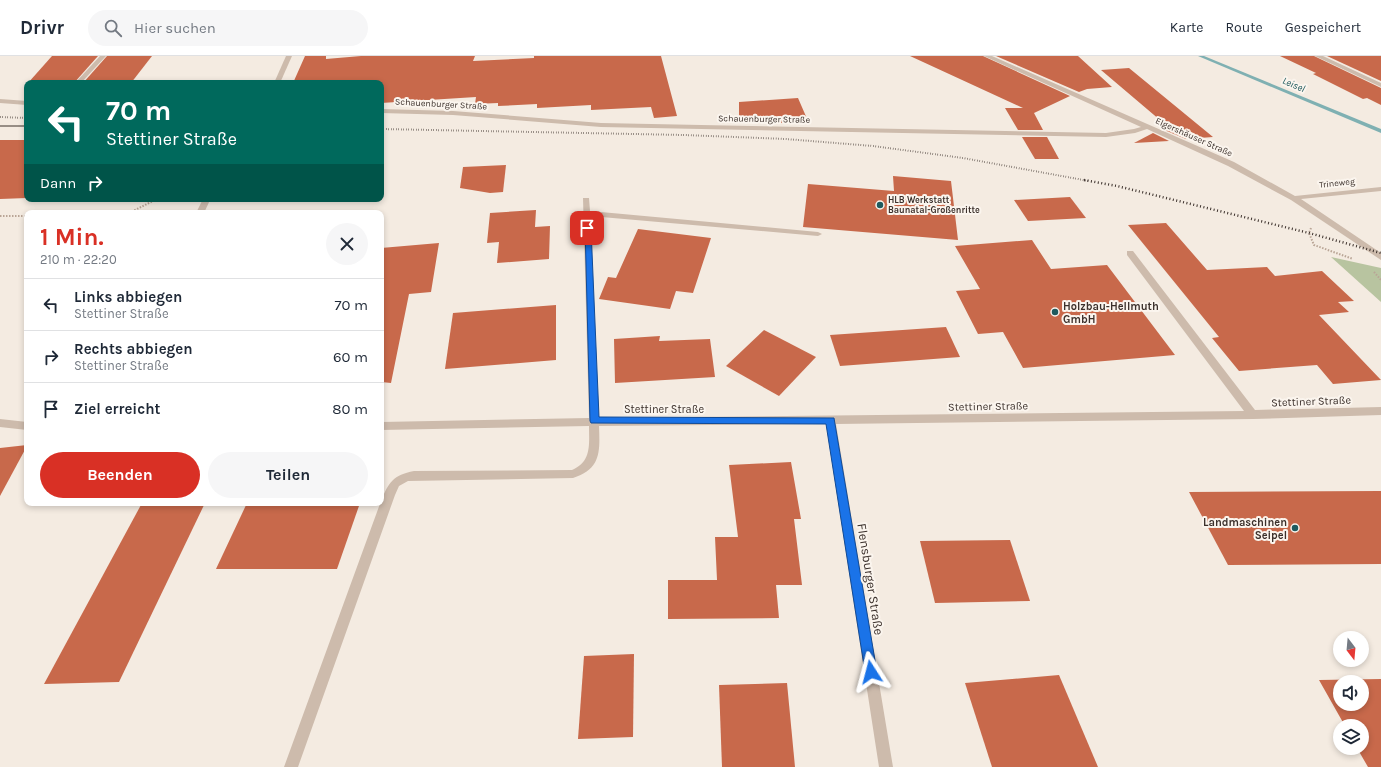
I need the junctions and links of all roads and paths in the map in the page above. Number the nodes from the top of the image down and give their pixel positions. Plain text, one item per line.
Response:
1 (103, 56) edge
2 (289, 56) edge
3 (987, 56) edge
4 (1318, 56) edge
5 (81, 80) edge
6 (278, 80) edge
7 (1381, 85) edge
8 (0, 102) edge
9 (24, 103) edge
10 (384, 111) edge
11 (1146, 127) junction
12 (1381, 189) edge
13 (1294, 198) junction
14 (586, 200) dead end
15 (151, 202) edge
16 (135, 210) edge
17 (587, 213) junction
18 (0, 216) edge
19 (24, 216) edge
20 (818, 234) dead end
21 (1130, 252) dead end
22 (1381, 257) edge
23 (1381, 411) edge
24 (1253, 415) junction
25 (830, 420) junction
26 (594, 421) junction
27 (0, 423) edge
28 (24, 426) edge
29 (384, 426) edge
30 (290, 767) edge
31 (886, 767) edge

1 - 5 street
2 - 6 street
3 - 11 street, Elgershäuser Straße
4 - 7 street
8 - 9 street
10 - 11 street, Schauenburger Straße
11 - 13 street, Elgershäuser Straße
12 - 13 street, Trineweg
13 - 22 street, Elgershäuser Straße
14 - 17 street
15 - 16 path
17 - 20 street
17 - 26 street
18 - 19 path
21 - 24 street
23 - 24 street, Stettiner Straße
24 - 25 street, Stettiner Straße
25 - 26 street, Stettiner Straße
25 - 31 street, Flensburger Straße
26 - 29 street, Stettiner Straße
26 - 30 street
27 - 28 street

